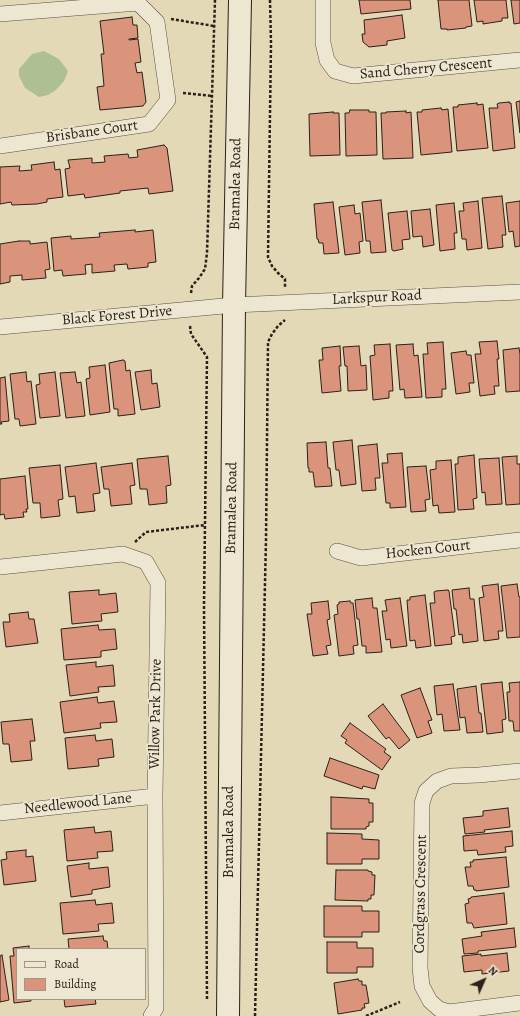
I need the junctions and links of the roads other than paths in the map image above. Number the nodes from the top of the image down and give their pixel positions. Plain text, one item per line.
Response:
1 (240, 0) edge
2 (323, 0) edge
3 (0, 14) edge
4 (520, 60) edge
5 (0, 146) edge
6 (520, 292) edge
7 (234, 305) junction
8 (0, 327) edge
9 (520, 540) edge
10 (336, 551) dead end
11 (0, 567) edge
12 (520, 771) edge
13 (155, 796) junction
14 (0, 813) edge
15 (520, 1004) edge
16 (151, 1016) edge
17 (228, 1016) edge

1 - 7 main road, Bramalea Road
2 - 4 street, Sand Cherry Crescent
3 - 5 street, Brisbane Court
6 - 7 street, Larkspur Road
7 - 8 street, Black Forest Drive
7 - 17 main road, Bramalea Road
9 - 10 street, Hocken Court
11 - 13 street, Willow Park Drive
12 - 15 street, Cordgrass Crescent
13 - 14 street, Needlewood Lane
13 - 16 street, Willow Park Drive

